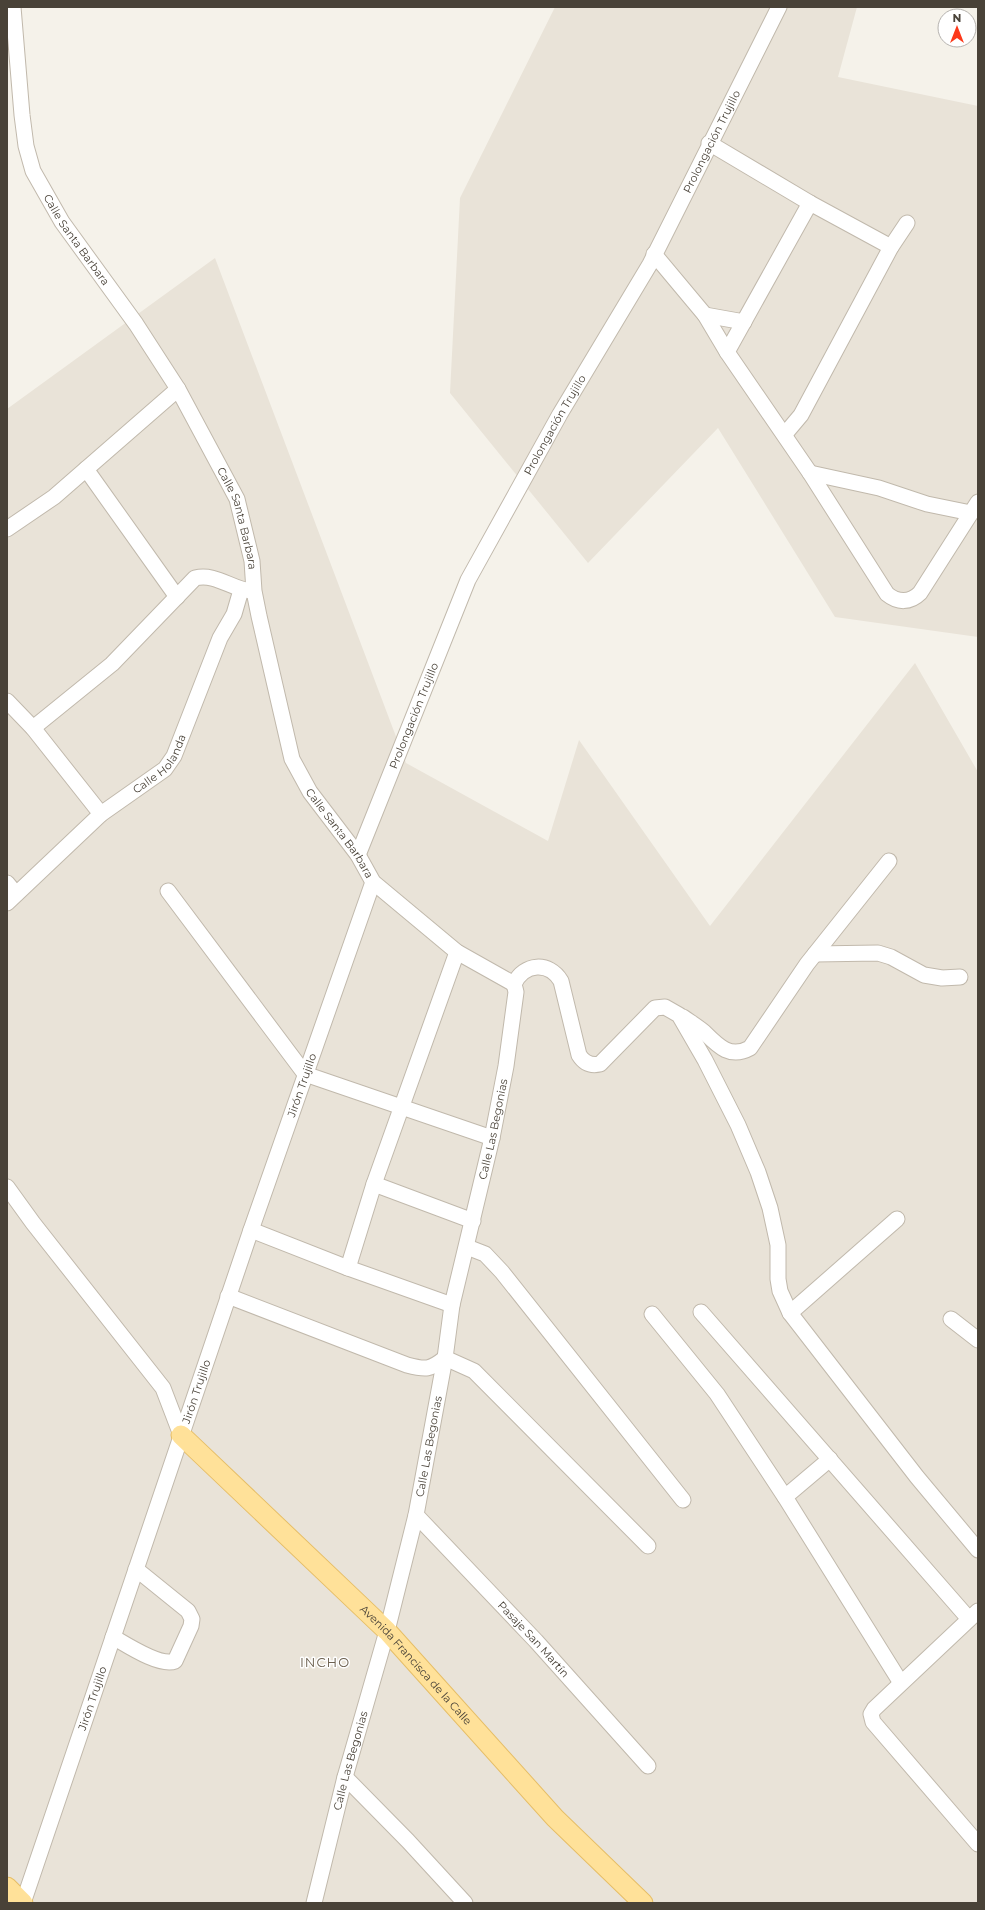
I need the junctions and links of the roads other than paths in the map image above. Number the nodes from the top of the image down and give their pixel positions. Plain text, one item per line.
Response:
1 (13, 7) edge
2 (780, 7) edge
3 (709, 143) junction
4 (810, 203) junction
5 (907, 223) dead end
6 (891, 247) junction
7 (654, 254) junction
8 (704, 314) junction
9 (744, 322) junction
10 (727, 352) junction
11 (178, 389) junction
12 (784, 434) junction
13 (86, 469) junction
14 (810, 473) junction
15 (975, 508) edge
16 (7, 529) edge
17 (248, 590) junction
18 (177, 597) junction
19 (234, 614) junction
20 (259, 616) junction
21 (7, 701) edge
22 (33, 728) junction
23 (101, 814) junction
24 (358, 855) junction
25 (889, 861) dead end
26 (372, 882) junction
27 (168, 891) dead end
28 (10, 894) edge
29 (457, 952) junction
30 (815, 954) junction
31 (960, 977) dead end
32 (514, 984) junction
33 (679, 1015) junction
34 (305, 1074) junction
35 (402, 1107) junction
36 (492, 1138) junction
37 (374, 1184) junction
38 (7, 1187) edge
39 (897, 1219) dead end
40 (473, 1221) junction
41 (251, 1230) junction
42 (467, 1247) junction
43 (348, 1268) junction
44 (228, 1296) junction
45 (452, 1305) junction
46 (701, 1312) dead end
47 (790, 1313) junction
48 (652, 1314) dead end
49 (951, 1319) dead end
50 (978, 1340) edge
51 (445, 1358) junction
52 (181, 1435) junction
53 (830, 1459) junction
54 (786, 1497) junction
55 (683, 1500) dead end
56 (416, 1515) junction
57 (648, 1546) dead end
58 (978, 1550) edge
59 (136, 1569) junction
60 (974, 1615) edge
61 (387, 1631) junction
62 (113, 1637) junction
63 (901, 1683) junction
64 (648, 1766) dead end
65 (345, 1777) junction
66 (978, 1844) edge
67 (7, 1887) edge
68 (638, 1901) edge
69 (23, 1903) edge
70 (314, 1903) edge
71 (465, 1903) edge

1 - 11 street, Calle Santa Barbara
2 - 3 street, Prolongación Trujillo
3 - 4 street
3 - 7 street, Prolongación Trujillo
4 - 6 street
4 - 9 street
5 - 6 street
6 - 12 street
7 - 8 street
7 - 24 street, Prolongación Trujillo
8 - 9 street
8 - 10 street
9 - 10 street
10 - 12 street
11 - 13 street
11 - 17 street, Calle Santa Barbara
12 - 14 street
13 - 16 street
13 - 18 street
14 - 15 street
14 - 15 street
17 - 18 street
17 - 19 street, Calle Holanda
17 - 20 street, Calle Santa Barbara
18 - 22 street
19 - 20 street
19 - 23 street, Calle Holanda
20 - 24 street, Calle Santa Barbara
21 - 22 street
22 - 23 street
23 - 28 street, Calle Holanda
24 - 26 street, Calle Santa Barbara
25 - 30 street
26 - 29 street, Calle Santa Barbara
26 - 34 street, Jirón Trujillo
27 - 34 street
29 - 32 street, Calle Santa Barbara
29 - 35 street
30 - 31 street
30 - 33 street
32 - 33 street
32 - 36 street, Calle Las Begonias
33 - 47 street
34 - 35 street
34 - 41 street, Jirón Trujillo
35 - 36 street
35 - 37 street
36 - 40 street, Calle Las Begonias
37 - 40 street
37 - 43 street
38 - 52 street
39 - 47 street
40 - 42 street, Calle Las Begonias
41 - 43 street
41 - 44 street, Jirón Trujillo
42 - 45 street, Calle Las Begonias
42 - 55 street
43 - 45 street
44 - 51 street
44 - 52 street, Jirón Trujillo
45 - 51 street, Calle Las Begonias
46 - 53 street
47 - 58 street
48 - 54 street
49 - 50 street
51 - 56 street, Calle Las Begonias
51 - 57 street
52 - 59 street, Jirón Trujillo
52 - 61 main road, Avenida Francisca de la Calle
53 - 54 street
53 - 60 street
54 - 63 street
56 - 61 street, Calle Las Begonias
56 - 64 street, Pasaje San Martín
59 - 62 street, Jirón Trujillo
59 - 62 street
60 - 63 street
61 - 65 street, Calle Las Begonias
61 - 68 main road, Avenida Francisca de la Calle
62 - 69 street, Jirón Trujillo
63 - 66 street
65 - 70 street, Calle Las Begonias
65 - 71 street
67 - 69 main road

